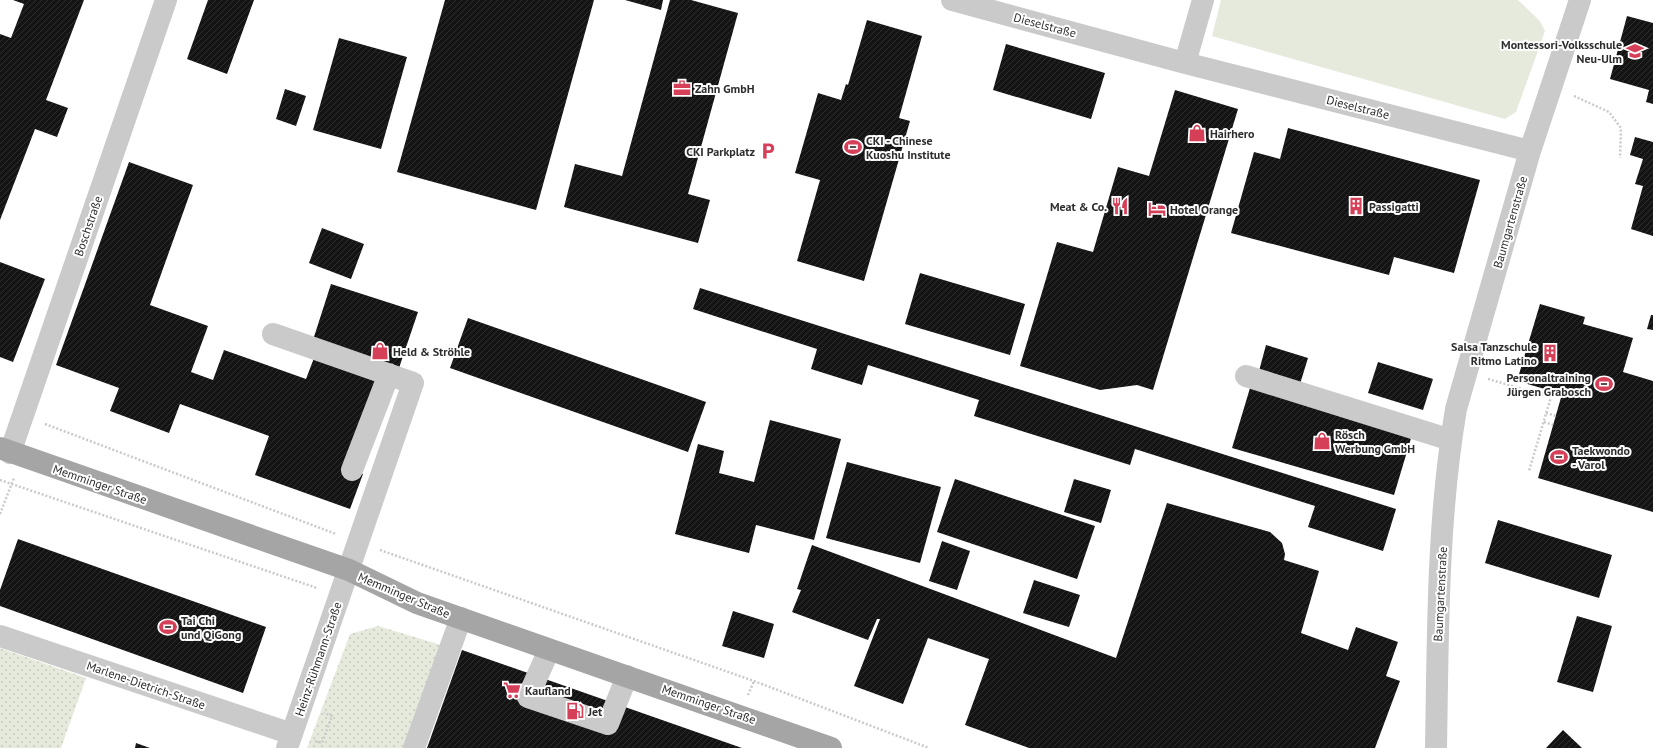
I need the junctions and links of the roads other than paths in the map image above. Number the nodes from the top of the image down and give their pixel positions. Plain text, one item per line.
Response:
1 (166, 0) edge
2 (952, 0) edge
3 (1203, 0) edge
4 (1574, 2) edge
5 (1185, 63) junction
6 (1530, 151) junction
7 (273, 334) dead end
8 (389, 374) junction
9 (1246, 376) dead end
10 (1451, 440) junction
11 (11, 453) edge
12 (352, 470) dead end
13 (349, 570) junction
14 (460, 618) junction
15 (0, 636) edge
16 (549, 650) junction
17 (627, 676) junction
18 (289, 741) edge
19 (414, 748) edge
20 (831, 748) edge
21 (1436, 748) edge

1 - 11 street, Boschstraße
2 - 5 street, Dieselstraße
3 - 5 street
4 - 6 street, Baumgartenstraße
5 - 6 street, Dieselstraße
6 - 10 street, Baumgartenstraße
7 - 8 street
8 - 12 street
8 - 13 street, Heinz-Rühmann-Straße
9 - 10 street
10 - 21 street, Baumgartenstraße
11 - 13 main road, Memminger Straße
13 - 14 main road, Memminger Straße
13 - 18 street, Heinz-Rühmann-Straße
14 - 16 main road, Memminger Straße
14 - 19 street
15 - 18 street, Marlene-Dietrich-Straße
16 - 17 main road, Memminger Straße
16 - 17 street
17 - 20 main road, Memminger Straße

